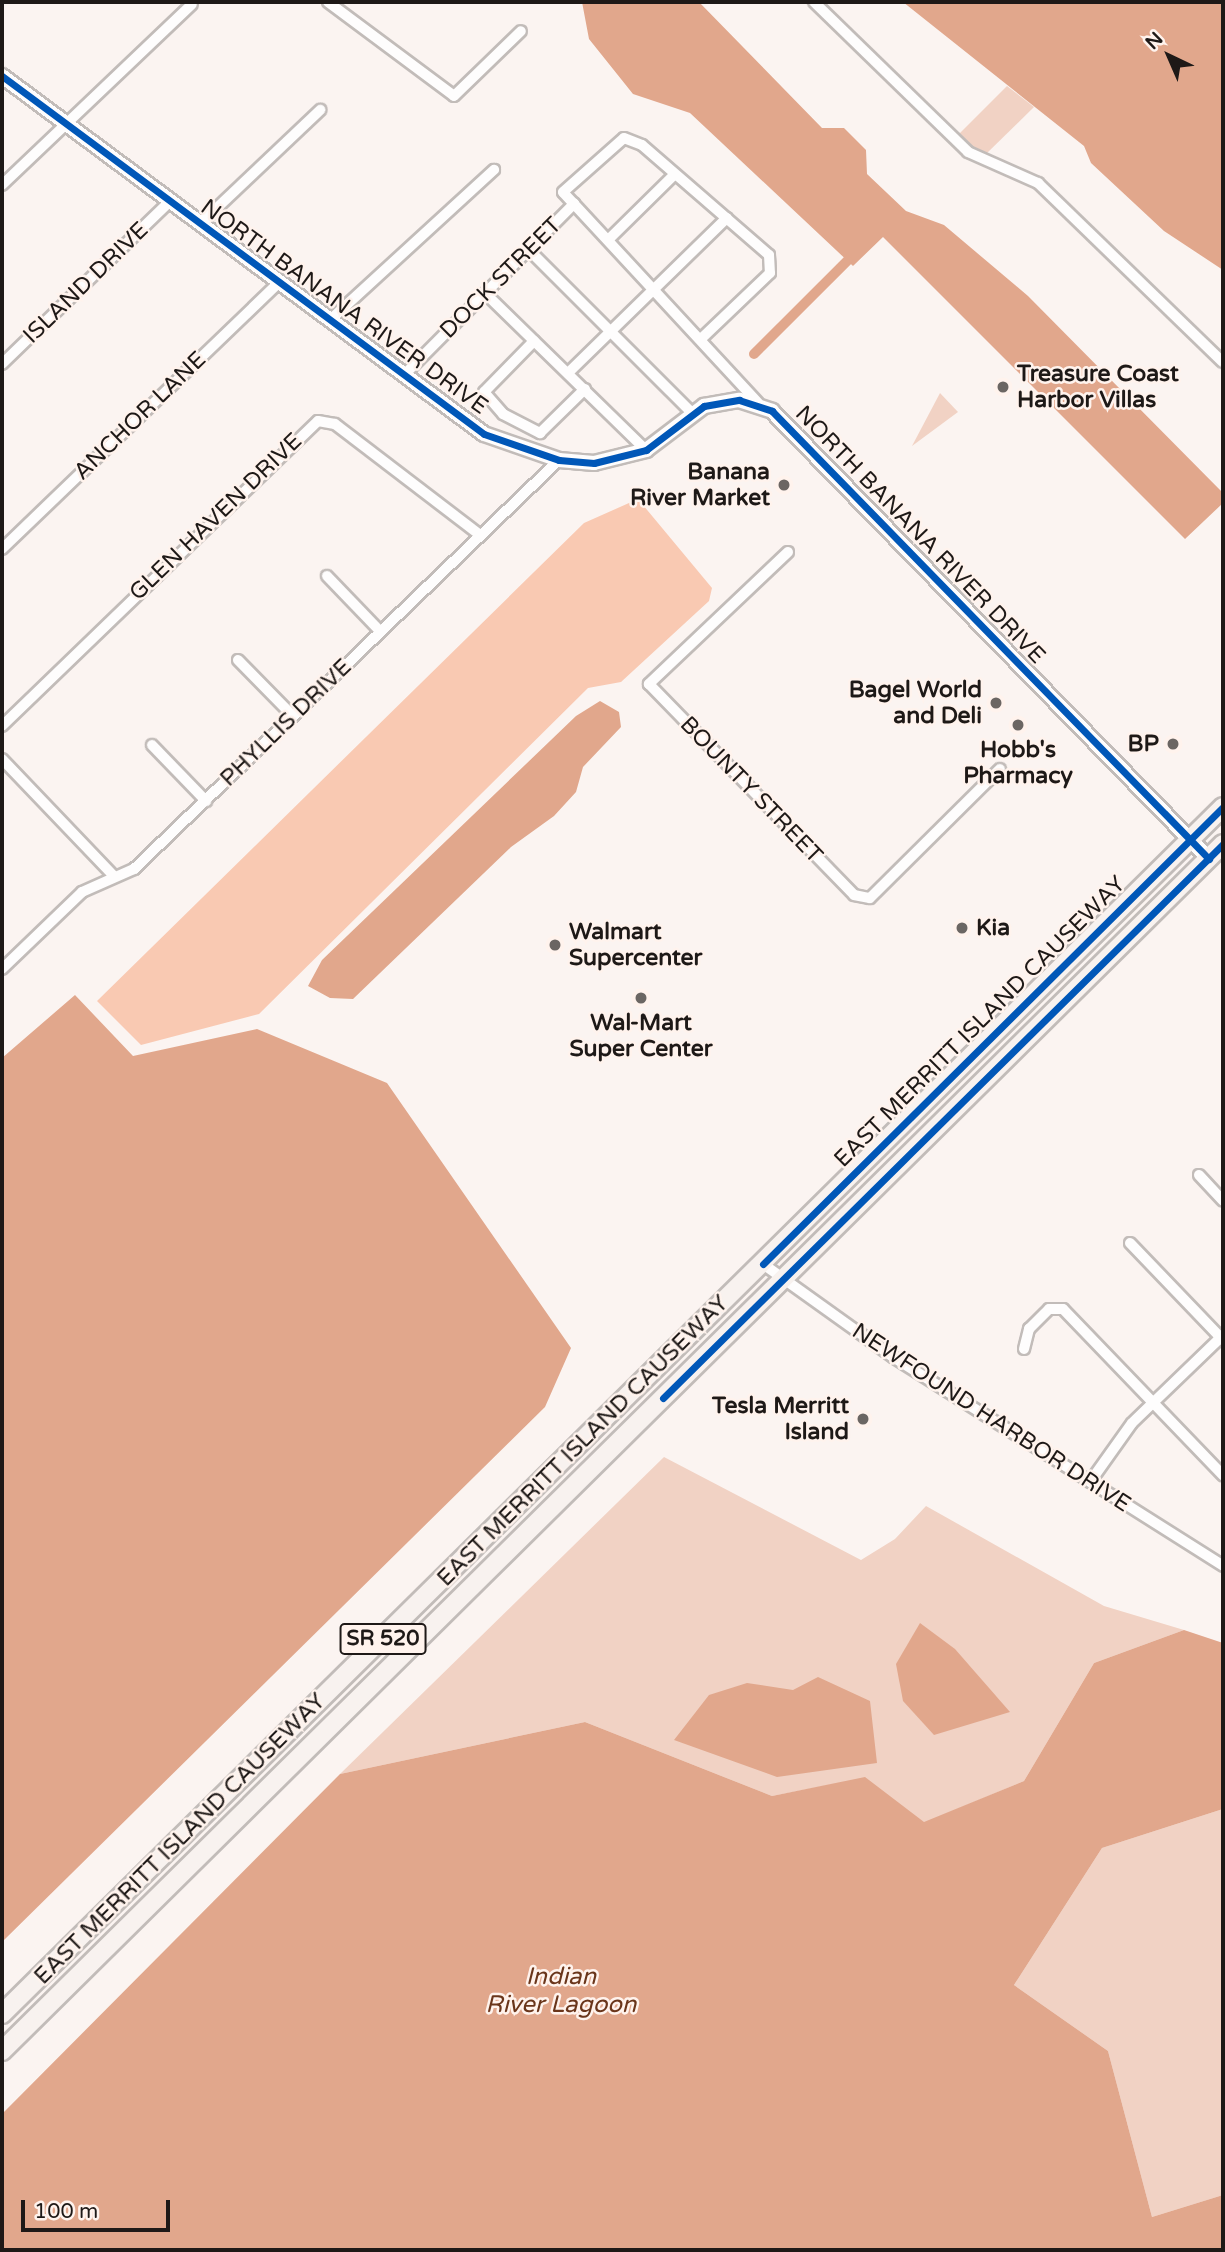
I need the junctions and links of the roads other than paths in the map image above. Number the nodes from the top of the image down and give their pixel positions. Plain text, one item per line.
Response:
1 (328, 2) edge
2 (814, 2) edge
3 (191, 4) dead end
4 (521, 30) dead end
5 (2, 76) edge
6 (320, 110) dead end
7 (67, 125) junction
8 (495, 170) dead end
9 (674, 175) junction
10 (4, 178) edge
11 (169, 202) junction
12 (574, 204) junction
13 (727, 218) junction
14 (200, 225) junction
15 (608, 240) junction
16 (528, 249) junction
17 (278, 283) junction
18 (654, 289) junction
19 (486, 295) junction
20 (329, 321) junction
21 (611, 331) junction
22 (702, 338) junction
23 (534, 341) junction
24 (1223, 362) edge
25 (2, 364) edge
26 (568, 373) junction
27 (402, 376) junction
28 (585, 389) junction
29 (758, 403) junction
30 (692, 413) junction
31 (646, 450) junction
32 (559, 460) junction
33 (480, 535) junction
34 (2, 549) edge
35 (788, 552) dead end
36 (327, 576) dead end
37 (380, 631) junction
38 (238, 660) dead end
39 (293, 716) junction
40 (2, 726) edge
41 (152, 745) dead end
42 (2, 759) edge
43 (1000, 769) dead end
44 (206, 801) junction
45 (1223, 807) edge
46 (1190, 839) junction
47 (1223, 844) edge
48 (1209, 859) junction
49 (113, 875) junction
50 (2, 970) edge
51 (1199, 1175) dead end
52 (1223, 1201) edge
53 (1130, 1243) dead end
54 (763, 1264) junction
55 (782, 1281) junction
56 (1222, 1338) edge
57 (1024, 1349) dead end
58 (1153, 1402) junction
59 (1223, 1475) edge
60 (1090, 1482) junction
61 (1223, 1566) edge
62 (2, 2014) edge
63 (2, 2051) edge

1 - 4 street
2 - 24 street
3 - 7 street
5 - 7 street, NORTH BANANA RIVER DRIVE
6 - 14 street
7 - 10 street
7 - 11 street, NORTH BANANA RIVER DRIVE
8 - 20 street
9 - 12 street, DOCK STREET
9 - 13 street
9 - 15 street
11 - 14 street, NORTH BANANA RIVER DRIVE
11 - 25 street, ISLAND DRIVE
12 - 15 street
12 - 16 street, DOCK STREET
13 - 18 street
13 - 22 street
14 - 17 street, NORTH BANANA RIVER DRIVE
15 - 18 street
16 - 19 street, DOCK STREET
16 - 21 street
17 - 20 street, NORTH BANANA RIVER DRIVE
17 - 34 street, ANCHOR LANE
18 - 21 street
18 - 22 street
19 - 23 street
19 - 27 street, DOCK STREET
20 - 27 street, NORTH BANANA RIVER DRIVE
21 - 26 street
21 - 30 street
22 - 29 street
23 - 26 street
23 - 28 street
26 - 28 street
27 - 32 street, NORTH BANANA RIVER DRIVE
28 - 31 street
29 - 30 street, NORTH BANANA RIVER DRIVE
29 - 46 street, NORTH BANANA RIVER DRIVE
30 - 31 street, NORTH BANANA RIVER DRIVE
31 - 32 street, NORTH BANANA RIVER DRIVE
32 - 33 street, PHYLLIS DRIVE
33 - 37 street, PHYLLIS DRIVE
33 - 40 street, GLEN HAVEN DRIVE
35 - 43 street, BOUNTY STREET
36 - 37 street
37 - 39 street, PHYLLIS DRIVE
38 - 39 street
39 - 44 street, PHYLLIS DRIVE
41 - 44 street
42 - 49 street
44 - 49 street, PHYLLIS DRIVE
45 - 46 main road, EAST MERRITT ISLAND CAUSEWAY / SR 520
46 - 48 street, NORTH BANANA RIVER DRIVE
46 - 54 main road, EAST MERRITT ISLAND CAUSEWAY / SR 520
47 - 48 main road, EAST MERRITT ISLAND CAUSEWAY / SR 520
48 - 55 main road, EAST MERRITT ISLAND CAUSEWAY / SR 520
49 - 50 street, PHYLLIS DRIVE
51 - 52 street
53 - 56 street
54 - 55 street, NEWFOUND HARBOR DRIVE
54 - 62 main road, EAST MERRITT ISLAND CAUSEWAY / SR 520
55 - 60 street, NEWFOUND HARBOR DRIVE
55 - 63 main road, EAST MERRITT ISLAND CAUSEWAY / SR 520
56 - 58 street
57 - 58 street
58 - 59 street
58 - 60 street
60 - 61 street, NEWFOUND HARBOR DRIVE

